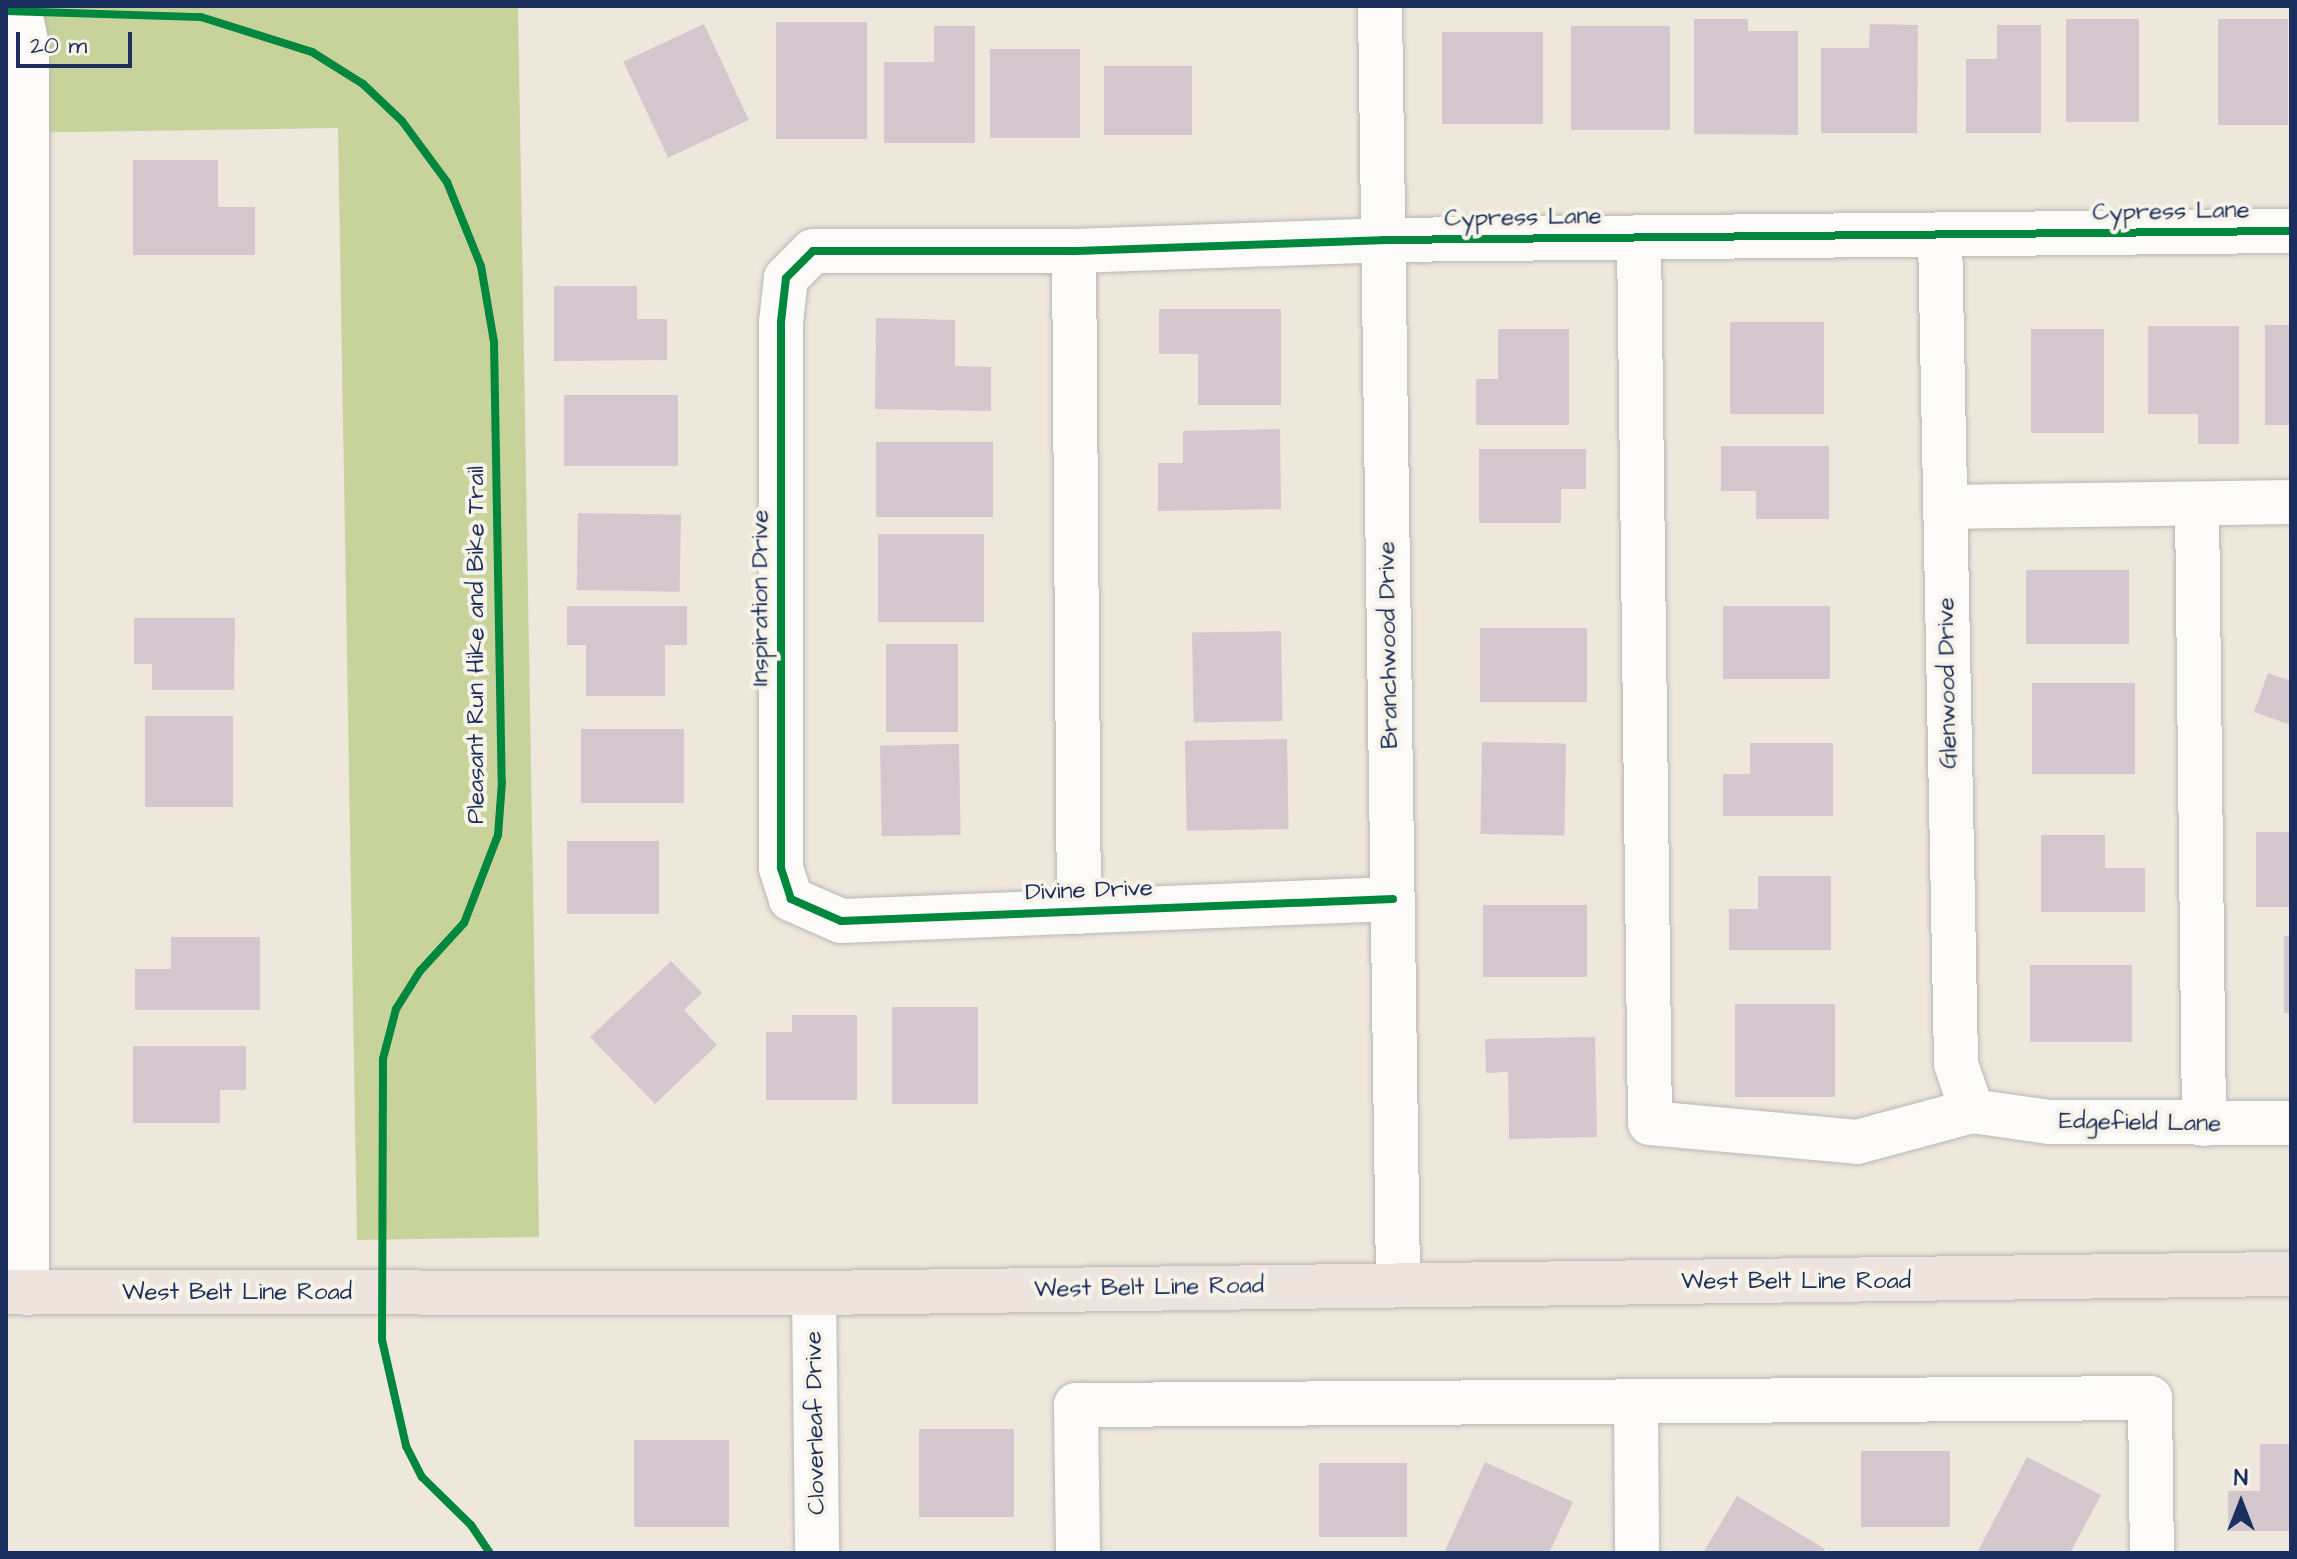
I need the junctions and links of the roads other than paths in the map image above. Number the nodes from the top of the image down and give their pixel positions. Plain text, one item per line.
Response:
1 (19, 6) edge
2 (1380, 6) edge
3 (2291, 231) edge
4 (1940, 235) junction
5 (1639, 237) junction
6 (1383, 240) junction
7 (1074, 251) junction
8 (786, 297) joint
9 (2291, 502) edge
10 (2197, 504) junction
11 (1945, 507) junction
12 (791, 899) joint
13 (1393, 899) junction
14 (1079, 912) junction
15 (1981, 1113) junction
16 (2291, 1123) edge
17 (2204, 1124) junction
18 (2291, 1274) edge
19 (1398, 1284) junction
20 (16, 1293) edge
21 (814, 1293) junction
22 (1636, 1402) junction
23 (817, 1553) edge
24 (1078, 1553) edge
25 (1637, 1553) edge
26 (2152, 1553) edge

1 - 20 street
2 - 6 street, Branchwood Drive
3 - 4 street, Cypress Lane
4 - 5 street, Cypress Lane
4 - 11 street, Glenwood Drive
5 - 6 street, Cypress Lane
5 - 15 street
6 - 7 street, Cypress Lane
6 - 13 street, Branchwood Drive
7 - 8 street, Cypress Lane
7 - 14 street
8 - 12 street, Inspiration Drive
9 - 10 street
10 - 11 street
10 - 17 street
11 - 15 street, Glenwood Drive
12 - 14 street, Divine Drive
13 - 14 street, Divine Drive
13 - 19 street, Branchwood Drive
15 - 17 street, Edgefield Lane
16 - 17 street, Edgefield Lane
18 - 19 main road, West Belt Line Road
19 - 21 main road, West Belt Line Road
20 - 21 main road, West Belt Line Road
21 - 23 street, Cloverleaf Drive
22 - 24 street
22 - 25 street
22 - 26 street

